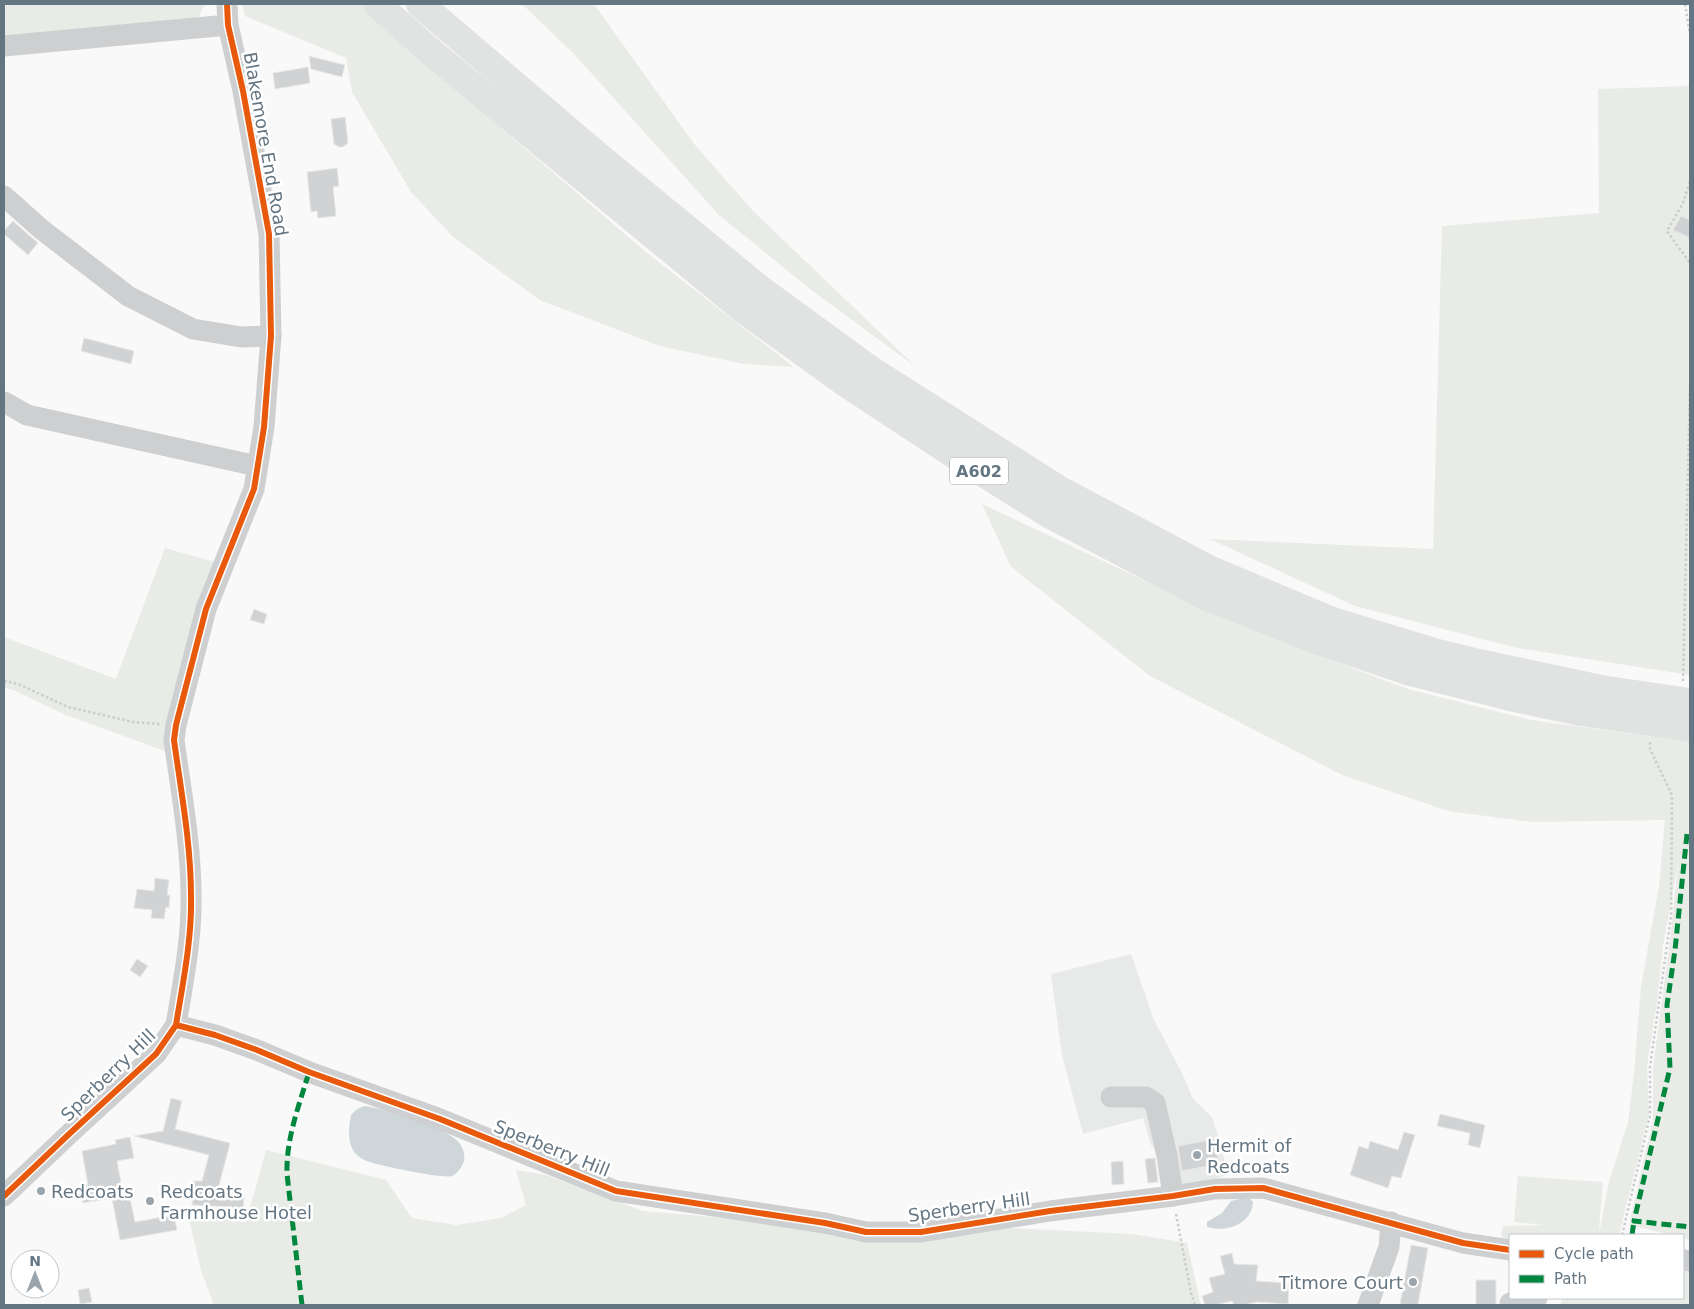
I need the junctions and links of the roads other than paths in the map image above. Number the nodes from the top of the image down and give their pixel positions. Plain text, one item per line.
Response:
1 (227, 4) edge
2 (377, 4) edge
3 (420, 4) edge
4 (228, 25) junction
5 (4, 46) edge
6 (4, 196) edge
7 (271, 336) junction
8 (4, 402) edge
9 (258, 466) junction
10 (1687, 690) edge
11 (1690, 728) edge
12 (176, 1024) junction
13 (1111, 1097) dead end
14 (4, 1196) edge
15 (1173, 1196) junction
16 (1391, 1222) junction
17 (1509, 1250) edge
18 (1532, 1299) edge
19 (1510, 1303) dead end
20 (1368, 1305) edge

1 - 4 street, Blakemore End Road
2 - 11 main road, A602
3 - 10 main road, A602
4 - 5 street
4 - 7 street, Blakemore End Road
6 - 7 street
7 - 9 street, Blakemore End Road
8 - 9 street
9 - 12 street, Blakemore End Road
12 - 14 street, Sperberry Hill
12 - 15 street, Sperberry Hill
13 - 15 street
15 - 16 street, Sperberry Hill
16 - 17 street, Sperberry Hill
16 - 20 street
18 - 19 street

